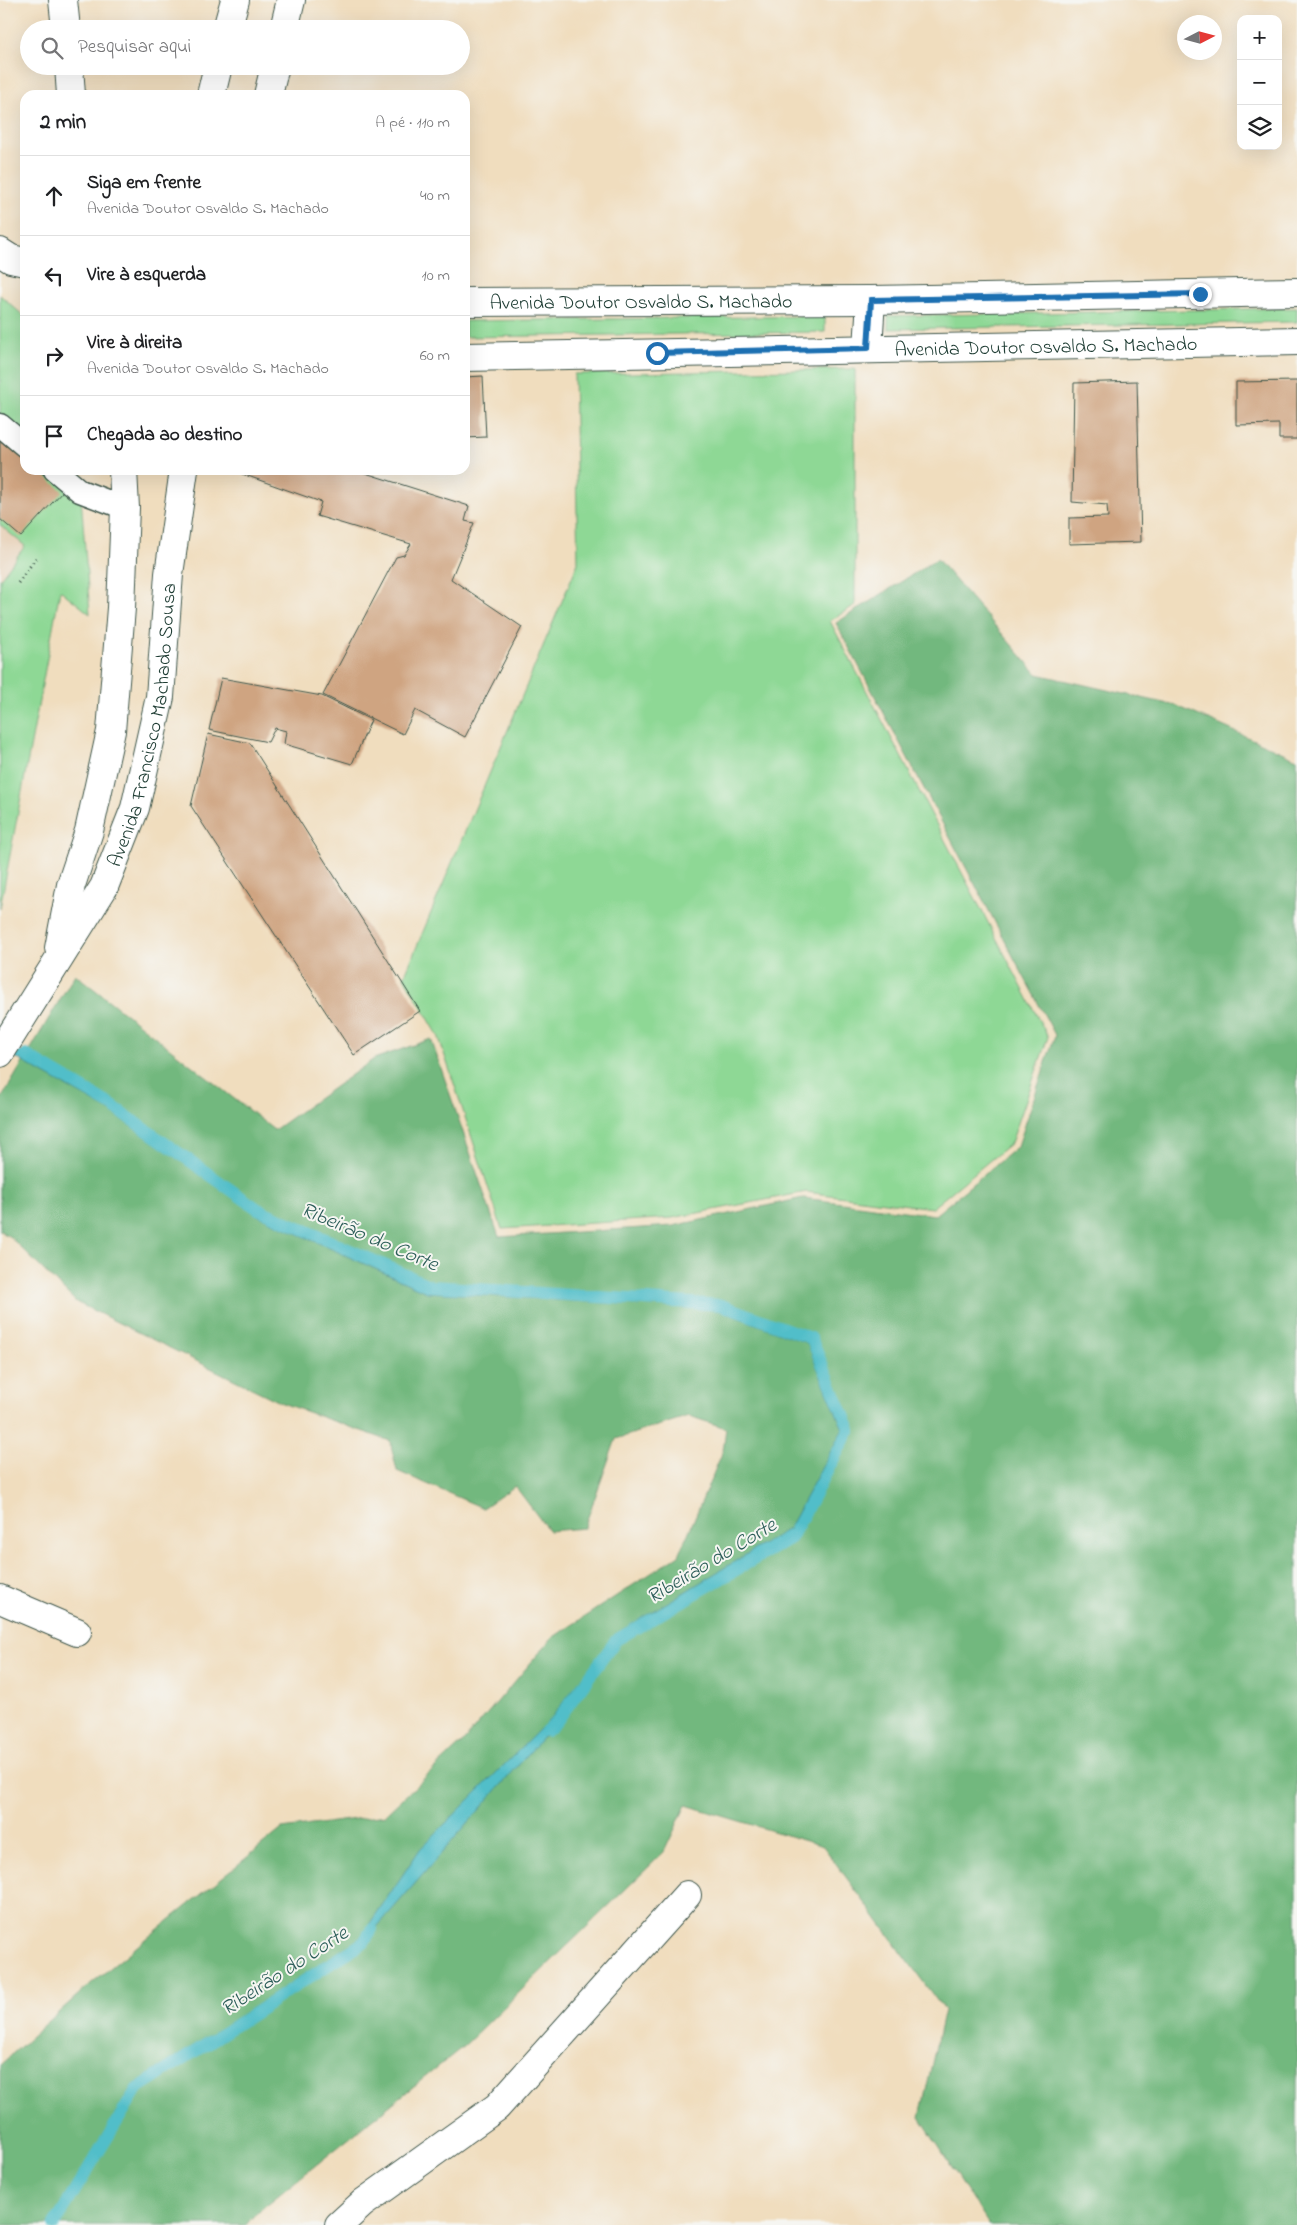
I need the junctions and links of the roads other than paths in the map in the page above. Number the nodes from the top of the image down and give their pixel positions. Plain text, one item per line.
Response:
1 (63, 0) edge
2 (234, 0) edge
3 (291, 0) edge
4 (65, 20) edge
5 (230, 20) edge
6 (286, 20) edge
7 (70, 75) edge
8 (216, 75) edge
9 (273, 75) edge
10 (71, 90) edge
11 (212, 90) edge
12 (269, 90) edge
13 (1297, 292) edge
14 (871, 300) junction
15 (470, 302) edge
16 (1297, 341) edge
17 (868, 348) junction
18 (470, 357) edge
19 (0, 426) edge
20 (20, 442) edge
21 (61, 475) edge
22 (123, 475) edge
23 (183, 475) edge
24 (125, 508) junction
25 (56, 964) junction
26 (0, 1053) edge
27 (0, 1599) edge
28 (78, 1632) dead end
29 (687, 1895) dead end
30 (339, 2225) edge

1 - 4 street
2 - 5 street
3 - 6 street
7 - 10 street
8 - 11 street
9 - 12 street
13 - 14 street, Avenida Doutor Osvaldo S. Machado
14 - 15 street, Avenida Doutor Osvaldo S. Machado
14 - 17 street
16 - 17 street, Avenida Doutor Osvaldo S. Machado
17 - 18 street, Avenida Doutor Osvaldo S. Machado
19 - 20 lane
21 - 24 lane
22 - 24 street, Avenida Francisco Machado Sousa
23 - 25 street, Avenida Francisco Machado Sousa
24 - 25 street, Avenida Francisco Machado Sousa
25 - 26 street, Avenida Francisco Machado Sousa
27 - 28 street
29 - 30 street

